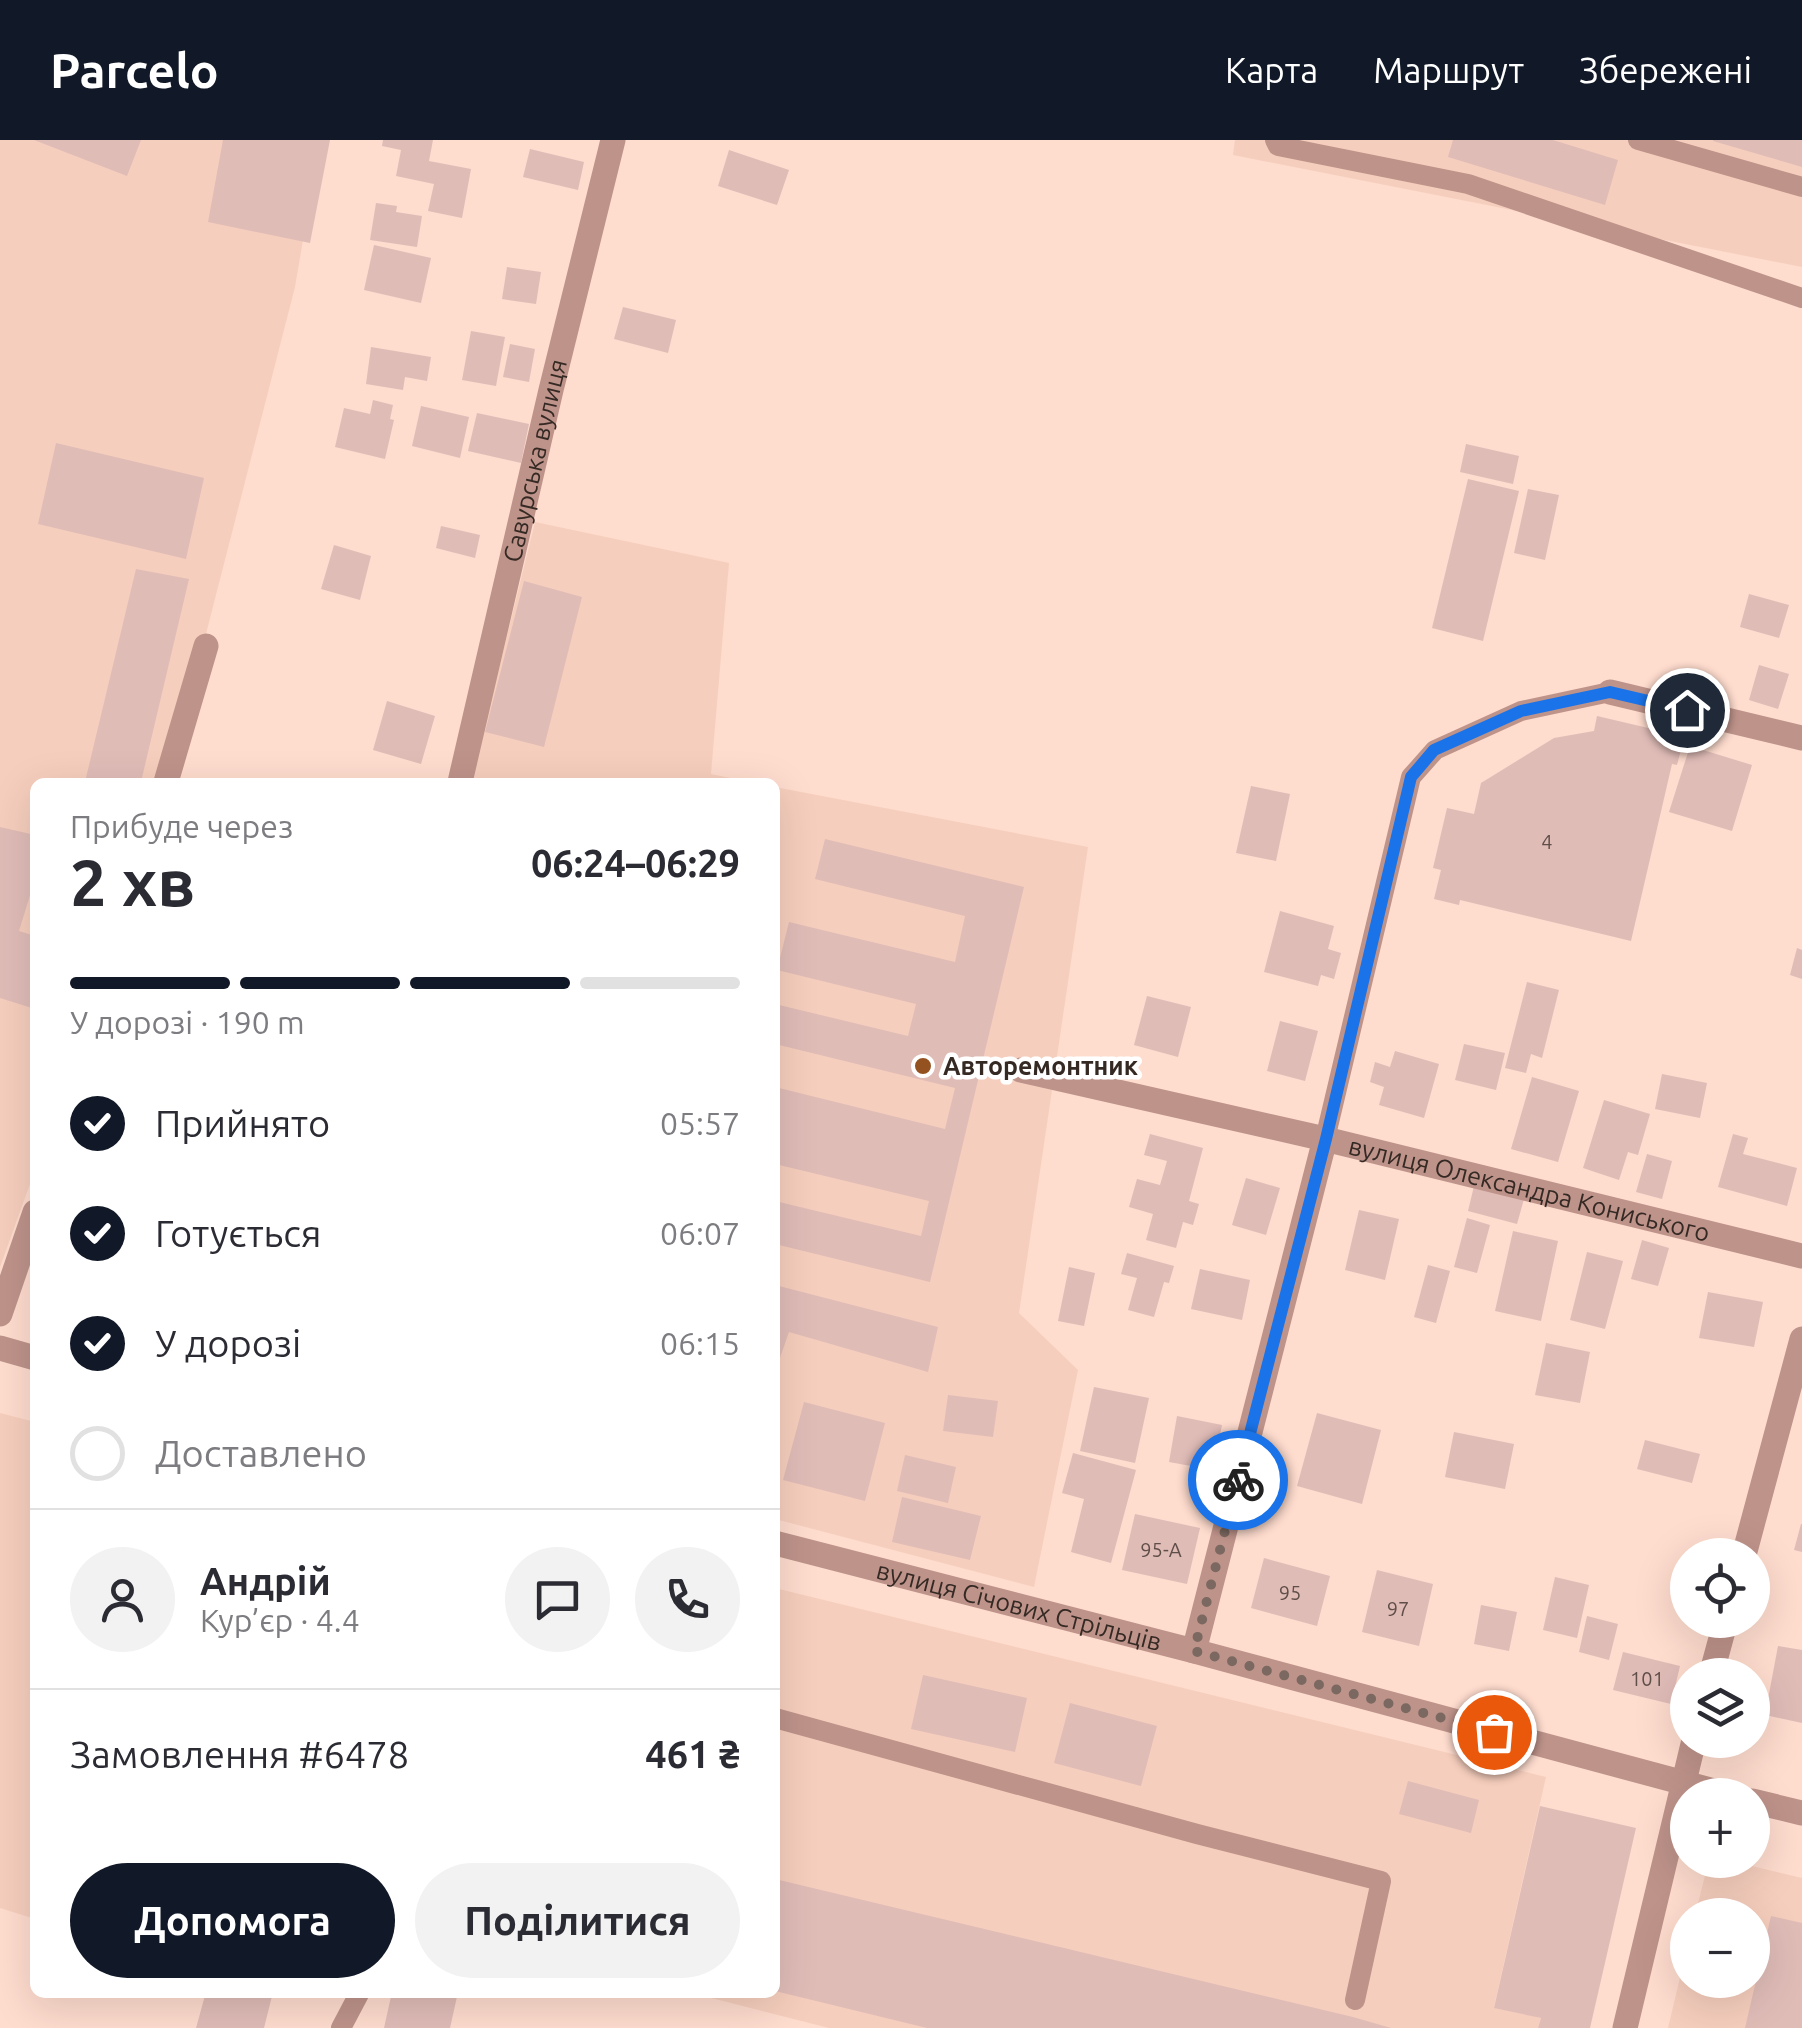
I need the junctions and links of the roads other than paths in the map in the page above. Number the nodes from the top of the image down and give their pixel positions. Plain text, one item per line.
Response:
1 (613, 140) edge
2 (1275, 140) edge
3 (1638, 140) edge
4 (1802, 187) edge
5 (1802, 298) edge
6 (206, 646) dead end
7 (1610, 692) joint
8 (1802, 738) edge
9 (167, 778) edge
10 (461, 778) edge
11 (1021, 1070) dead end
12 (1326, 1139) junction
13 (30, 1227) edge
14 (1802, 1256) edge
15 (0, 1314) edge
16 (1802, 1339) edge
17 (0, 1348) edge
18 (30, 1357) edge
19 (1749, 1538) edge
20 (780, 1544) edge
21 (1194, 1651) junction
22 (780, 1719) edge
23 (1670, 1781) edge
24 (1770, 1805) edge
25 (1802, 1813) edge
26 (1670, 1835) edge
27 (357, 1998) edge
28 (1356, 2000) dead end
29 (341, 2028) edge
30 (1625, 2028) edge

1 - 10 street, Савурська вулиця
2 - 5 lane
3 - 4 lane
6 - 9 street
7 - 8 street
7 - 12 lane
11 - 12 street, вулиця Олександра Кониського
12 - 14 street, вулиця Олександра Кониського
12 - 21 street
13 - 15 street
16 - 19 street
17 - 18 street
20 - 21 street, вулиця Січових Стрільців
21 - 23 street, вулиця Січових Стрільців
22 - 28 lane
24 - 25 street
26 - 30 street
27 - 29 lane

